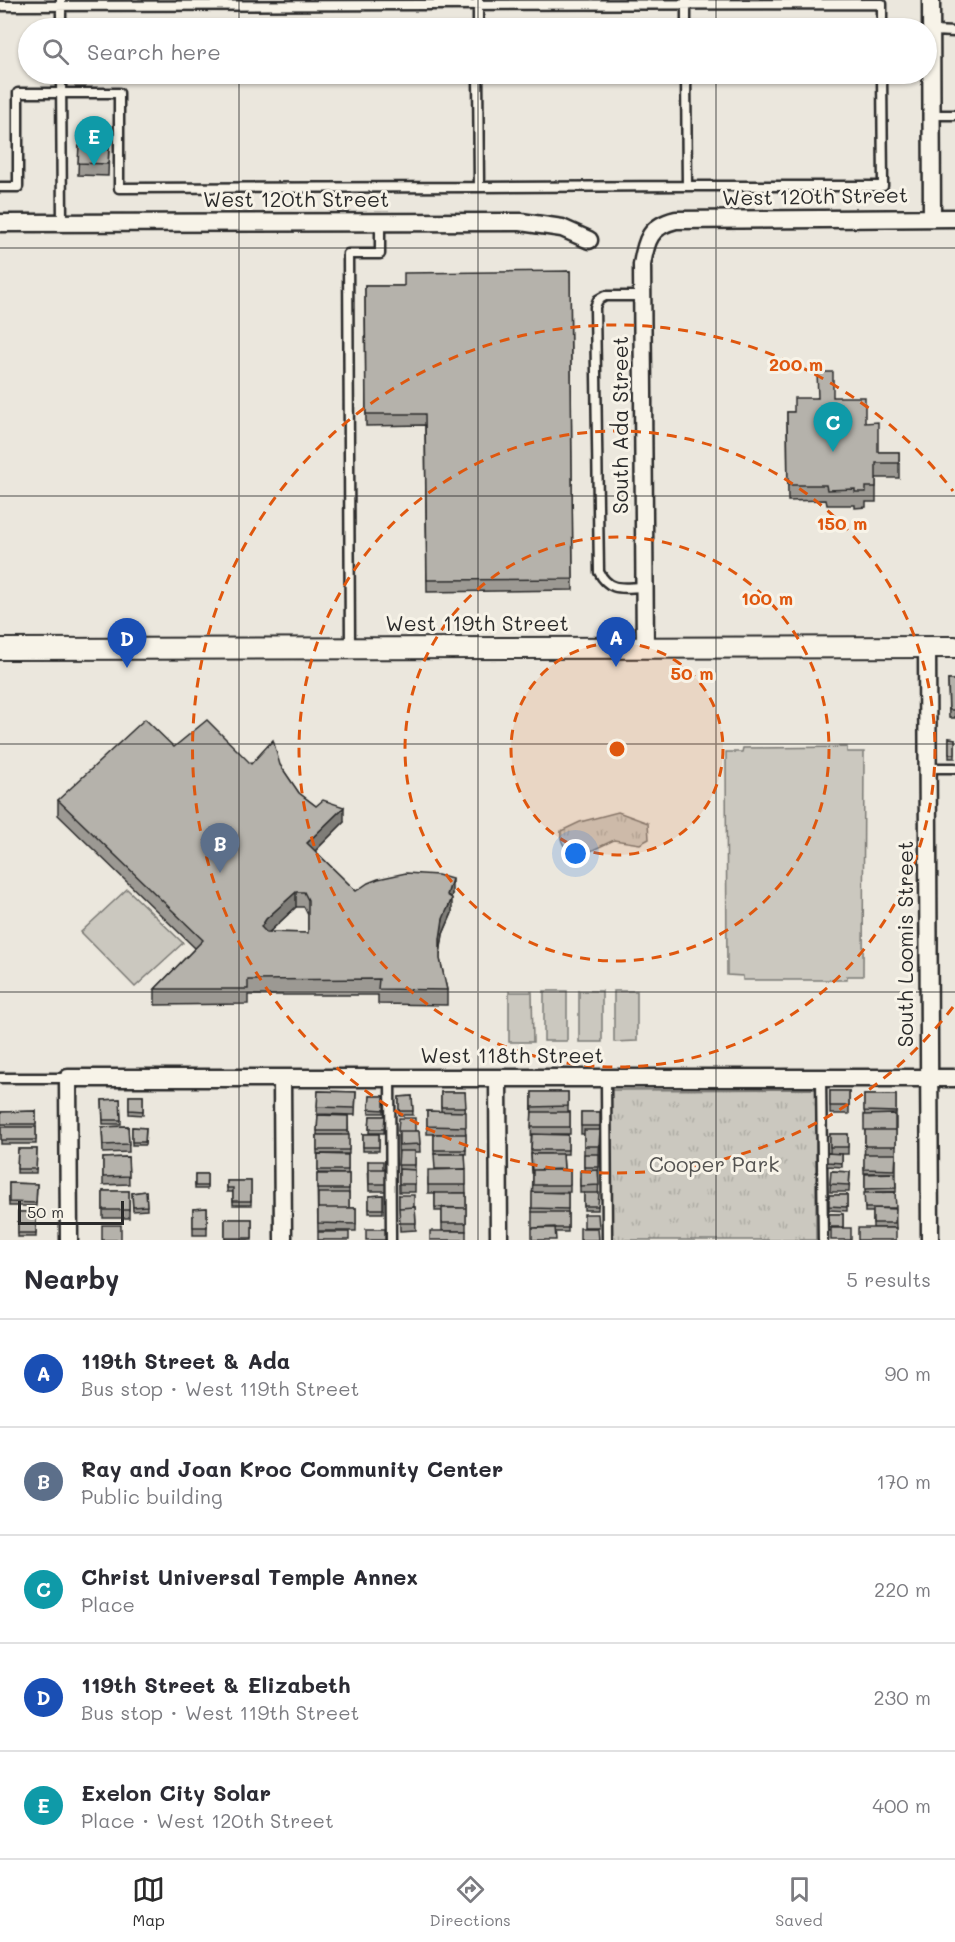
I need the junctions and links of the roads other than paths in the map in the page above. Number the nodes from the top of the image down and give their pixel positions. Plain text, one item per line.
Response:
1 (932, 0) edge
2 (686, 2) edge
3 (882, 2) edge
4 (61, 3) edge
5 (478, 3) edge
6 (0, 6) edge
7 (686, 18) edge
8 (882, 18) edge
9 (932, 18) edge
10 (937, 31) edge
11 (955, 32) edge
12 (61, 84) edge
13 (478, 84) edge
14 (686, 84) edge
15 (882, 84) edge
16 (932, 84) edge
17 (61, 93) junction
18 (932, 115) junction
19 (955, 115) edge
20 (687, 186) junction
21 (0, 187) edge
22 (478, 187) junction
23 (932, 218) junction
24 (955, 218) edge
25 (676, 220) joint
26 (380, 222) junction
27 (0, 223) edge
28 (62, 223) junction
29 (589, 240) dead end
30 (642, 296) junction
31 (644, 587) junction
32 (927, 647) junction
33 (955, 647) edge
34 (350, 648) junction
35 (645, 648) junction
36 (0, 649) edge
37 (927, 768) junction
38 (955, 768) edge
39 (0, 1078) edge
40 (68, 1078) junction
41 (282, 1078) junction
42 (390, 1078) junction
43 (498, 1078) junction
44 (606, 1078) junction
45 (822, 1078) junction
46 (929, 1078) junction
47 (955, 1078) edge
48 (69, 1240) edge
49 (283, 1240) edge
50 (392, 1240) edge
51 (499, 1240) edge
52 (607, 1240) edge
53 (823, 1240) edge
54 (930, 1240) edge

1 - 9 street
2 - 3 lane
2 - 5 lane
2 - 7 lane
3 - 8 lane
4 - 5 lane
4 - 6 lane
10 - 11 lane
12 - 17 lane
13 - 22 lane
14 - 20 lane
15 - 20 lane
16 - 18 street
17 - 21 lane
17 - 22 lane
17 - 28 lane
18 - 19 lane
18 - 23 street
20 - 22 lane
23 - 24 street, West 120th Street
23 - 25 street, West 120th Street
25 - 30 street, South Ada Street
26 - 28 street, West 120th Street
26 - 29 street, West 120th Street
26 - 34 lane
27 - 28 street, West 120th Street
30 - 31 street, South Ada Street
30 - 31 lane
31 - 35 street, South Ada Street
32 - 33 street, West 119th Street
32 - 35 street, West 119th Street
32 - 37 street, South Loomis Street
34 - 35 street, West 119th Street
34 - 36 street, West 119th Street
37 - 38 lane
37 - 46 street, South Loomis Street
39 - 40 lane
40 - 41 street, West 118th Street
40 - 48 street
41 - 42 street, West 118th Street
41 - 49 street
42 - 43 street, West 118th Street
42 - 50 lane
43 - 44 street, West 118th Street
43 - 51 street
44 - 45 street, West 118th Street
44 - 52 lane
45 - 46 street, West 118th Street
45 - 53 lane
46 - 47 street, West 118th Street
46 - 54 street, South Loomis Street

